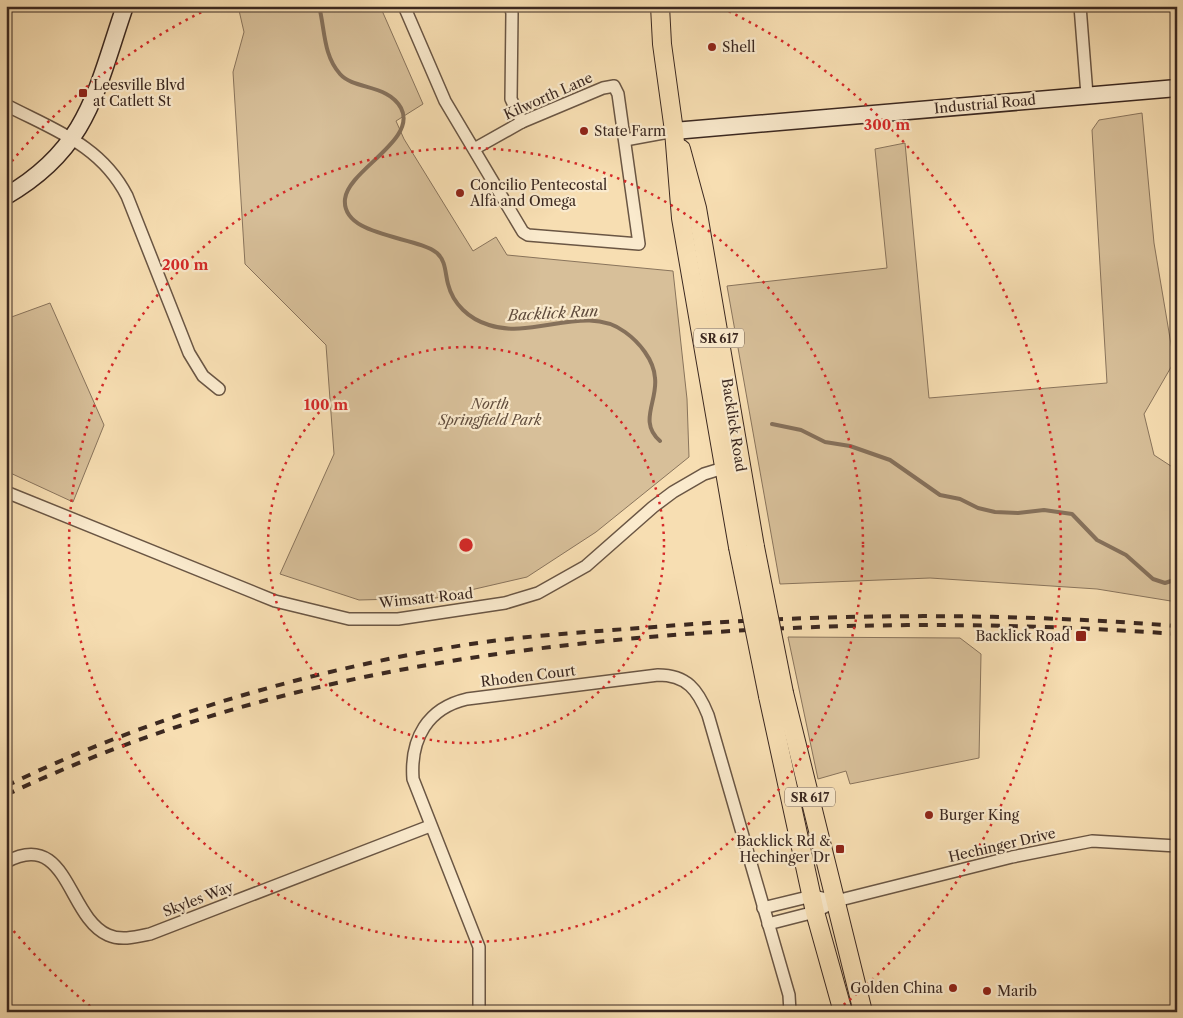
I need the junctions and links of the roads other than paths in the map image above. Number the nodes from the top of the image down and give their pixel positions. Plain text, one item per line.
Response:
1 (125, 6) edge
2 (404, 6) edge
3 (510, 6) edge
4 (660, 6) edge
5 (1080, 6) edge
6 (1177, 88) edge
7 (1087, 95) junction
8 (6, 105) edge
9 (522, 122) junction
10 (674, 131) junction
11 (72, 140) junction
12 (625, 140) junction
13 (474, 149) junction
14 (6, 196) edge
15 (219, 390) dead end
16 (732, 466) junction
17 (6, 492) edge
18 (776, 695) junction
19 (430, 826) junction
20 (1177, 846) edge
21 (6, 862) edge
22 (836, 901) junction
23 (813, 904) junction
24 (763, 908) junction
25 (768, 924) junction
26 (479, 1012) edge
27 (790, 1012) edge
28 (843, 1012) edge
29 (863, 1012) edge

1 - 11 street
2 - 13 street
3 - 9 street
4 - 10 main road, Backlick Road / SR 617
5 - 7 street
6 - 7 street, Industrial Road
7 - 10 street, Industrial Road
8 - 11 street
9 - 12 street, Kilworth Lane
9 - 13 street, Kilworth Lane
10 - 12 street
10 - 16 main road, Backlick Road / SR 617
11 - 14 street
11 - 15 street
12 - 13 street, Kilworth Lane
16 - 17 street, Wimsatt Road
16 - 18 main road, Backlick Road / SR 617, bridge
18 - 22 main road, Backlick Road / SR 617
18 - 23 main road, Backlick Road / SR 617
19 - 21 street, Skyles Way
19 - 24 street, Rhoden Court
19 - 26 street, Rhoden Court
20 - 22 street, Hechinger Drive
22 - 23 street
22 - 29 main road, Backlick Road / SR 617
23 - 24 street
23 - 25 street
23 - 28 main road, Backlick Road / SR 617
24 - 25 street, Rhoden Court
25 - 27 street

